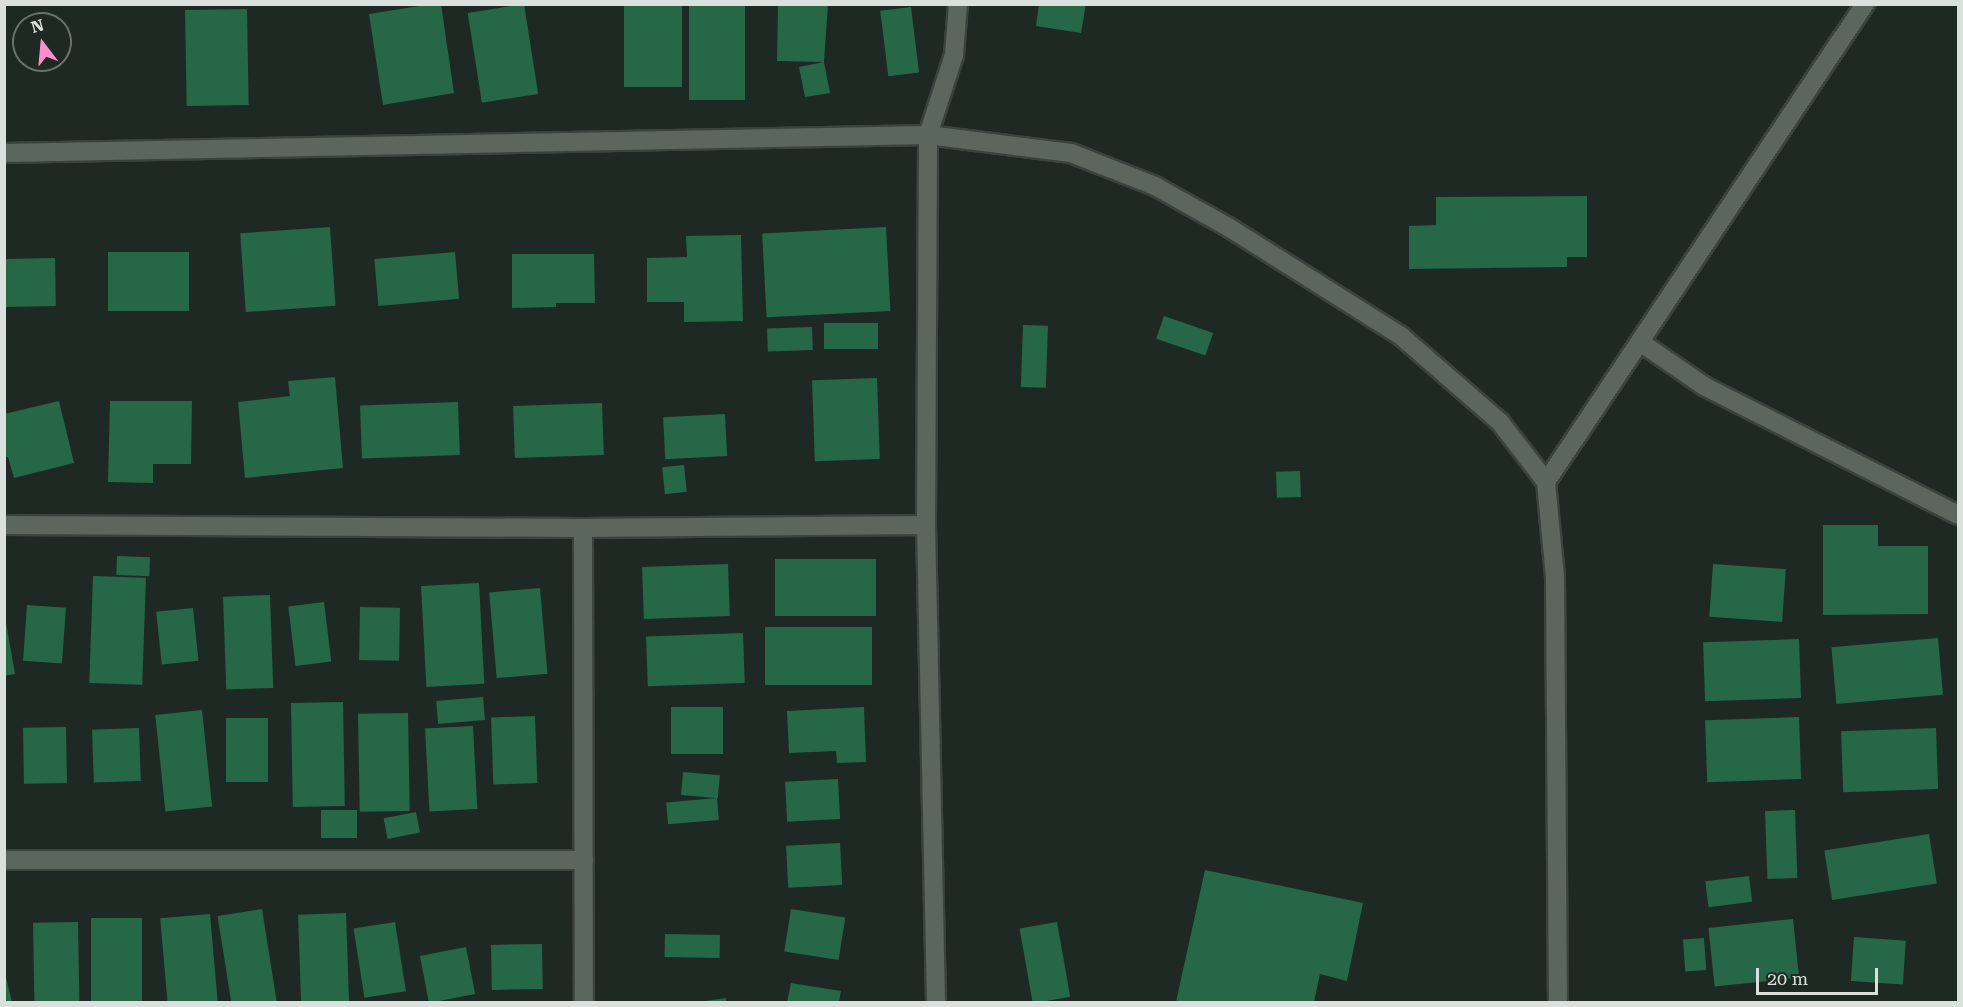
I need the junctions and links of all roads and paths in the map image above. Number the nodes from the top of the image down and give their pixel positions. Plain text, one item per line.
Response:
1 (958, 4) edge
2 (1865, 4) edge
3 (928, 135) junction
4 (4, 153) edge
5 (1640, 342) junction
6 (1546, 482) junction
7 (1959, 515) edge
8 (4, 525) edge
9 (926, 525) junction
10 (583, 528) junction
11 (4, 860) edge
12 (584, 860) junction
13 (584, 1002) edge
14 (936, 1002) edge
15 (1558, 1002) edge

1 - 3 street
2 - 5 street
3 - 4 street
3 - 6 street
3 - 9 street
5 - 6 street
5 - 7 street
6 - 15 street
8 - 10 street
9 - 10 street
9 - 14 street
10 - 12 street
11 - 12 street
12 - 13 street

